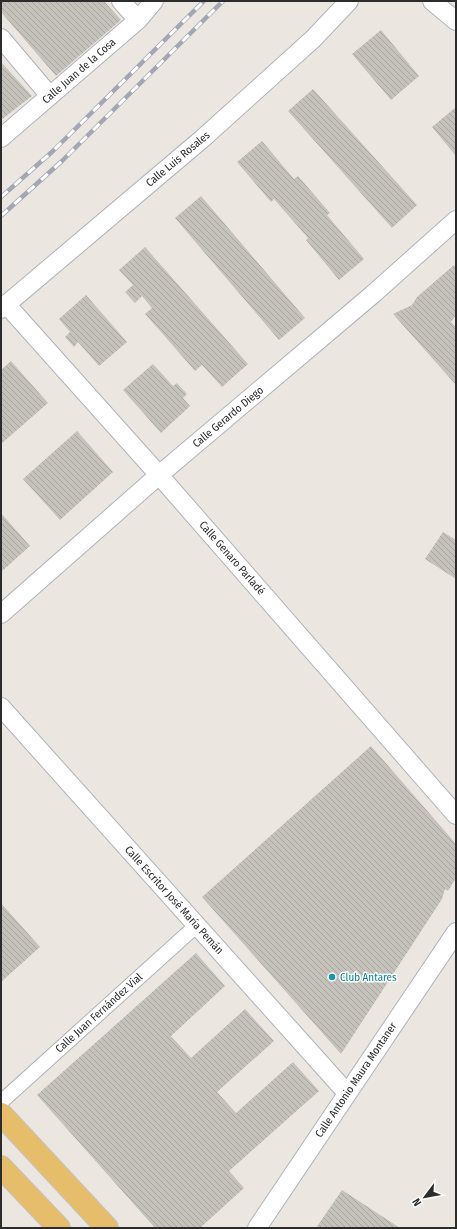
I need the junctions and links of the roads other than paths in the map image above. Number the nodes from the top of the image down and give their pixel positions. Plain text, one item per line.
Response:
1 (121, 1) edge
2 (154, 1) edge
3 (349, 1) edge
4 (432, 1) edge
5 (138, 20) junction
6 (456, 21) edge
7 (1, 38) edge
8 (50, 96) junction
9 (1, 138) edge
10 (456, 220) edge
11 (4, 307) edge
12 (159, 475) junction
13 (1, 614) edge
14 (1, 707) edge
15 (456, 815) edge
16 (197, 925) junction
17 (456, 932) edge
18 (347, 1093) junction
19 (1, 1102) edge
20 (1, 1114) edge
21 (1, 1167) edge
22 (59, 1228) edge
23 (107, 1228) edge
24 (257, 1228) edge

1 - 5 street
2 - 5 street, Calle Juan de la Cosa
3 - 11 street, Calle Luis Rosales
4 - 6 street
5 - 8 street, Calle Juan de la Cosa
7 - 8 street
8 - 9 street, Calle Juan de la Cosa
10 - 12 street, Calle Gerardo Diego
11 - 12 street, Calle Genaro Parladé
12 - 13 street, Calle Gerardo Diego
12 - 15 street, Calle Genaro Parladé
14 - 16 street, Calle Escritor José María Pemán
16 - 18 street, Calle Escritor José María Pemán
16 - 19 street, Calle Juan Fernández Vial
17 - 18 street, Calle Antonio Maura Montaner
18 - 24 street, Calle Antonio Maura Montaner
20 - 23 main road
21 - 22 main road

